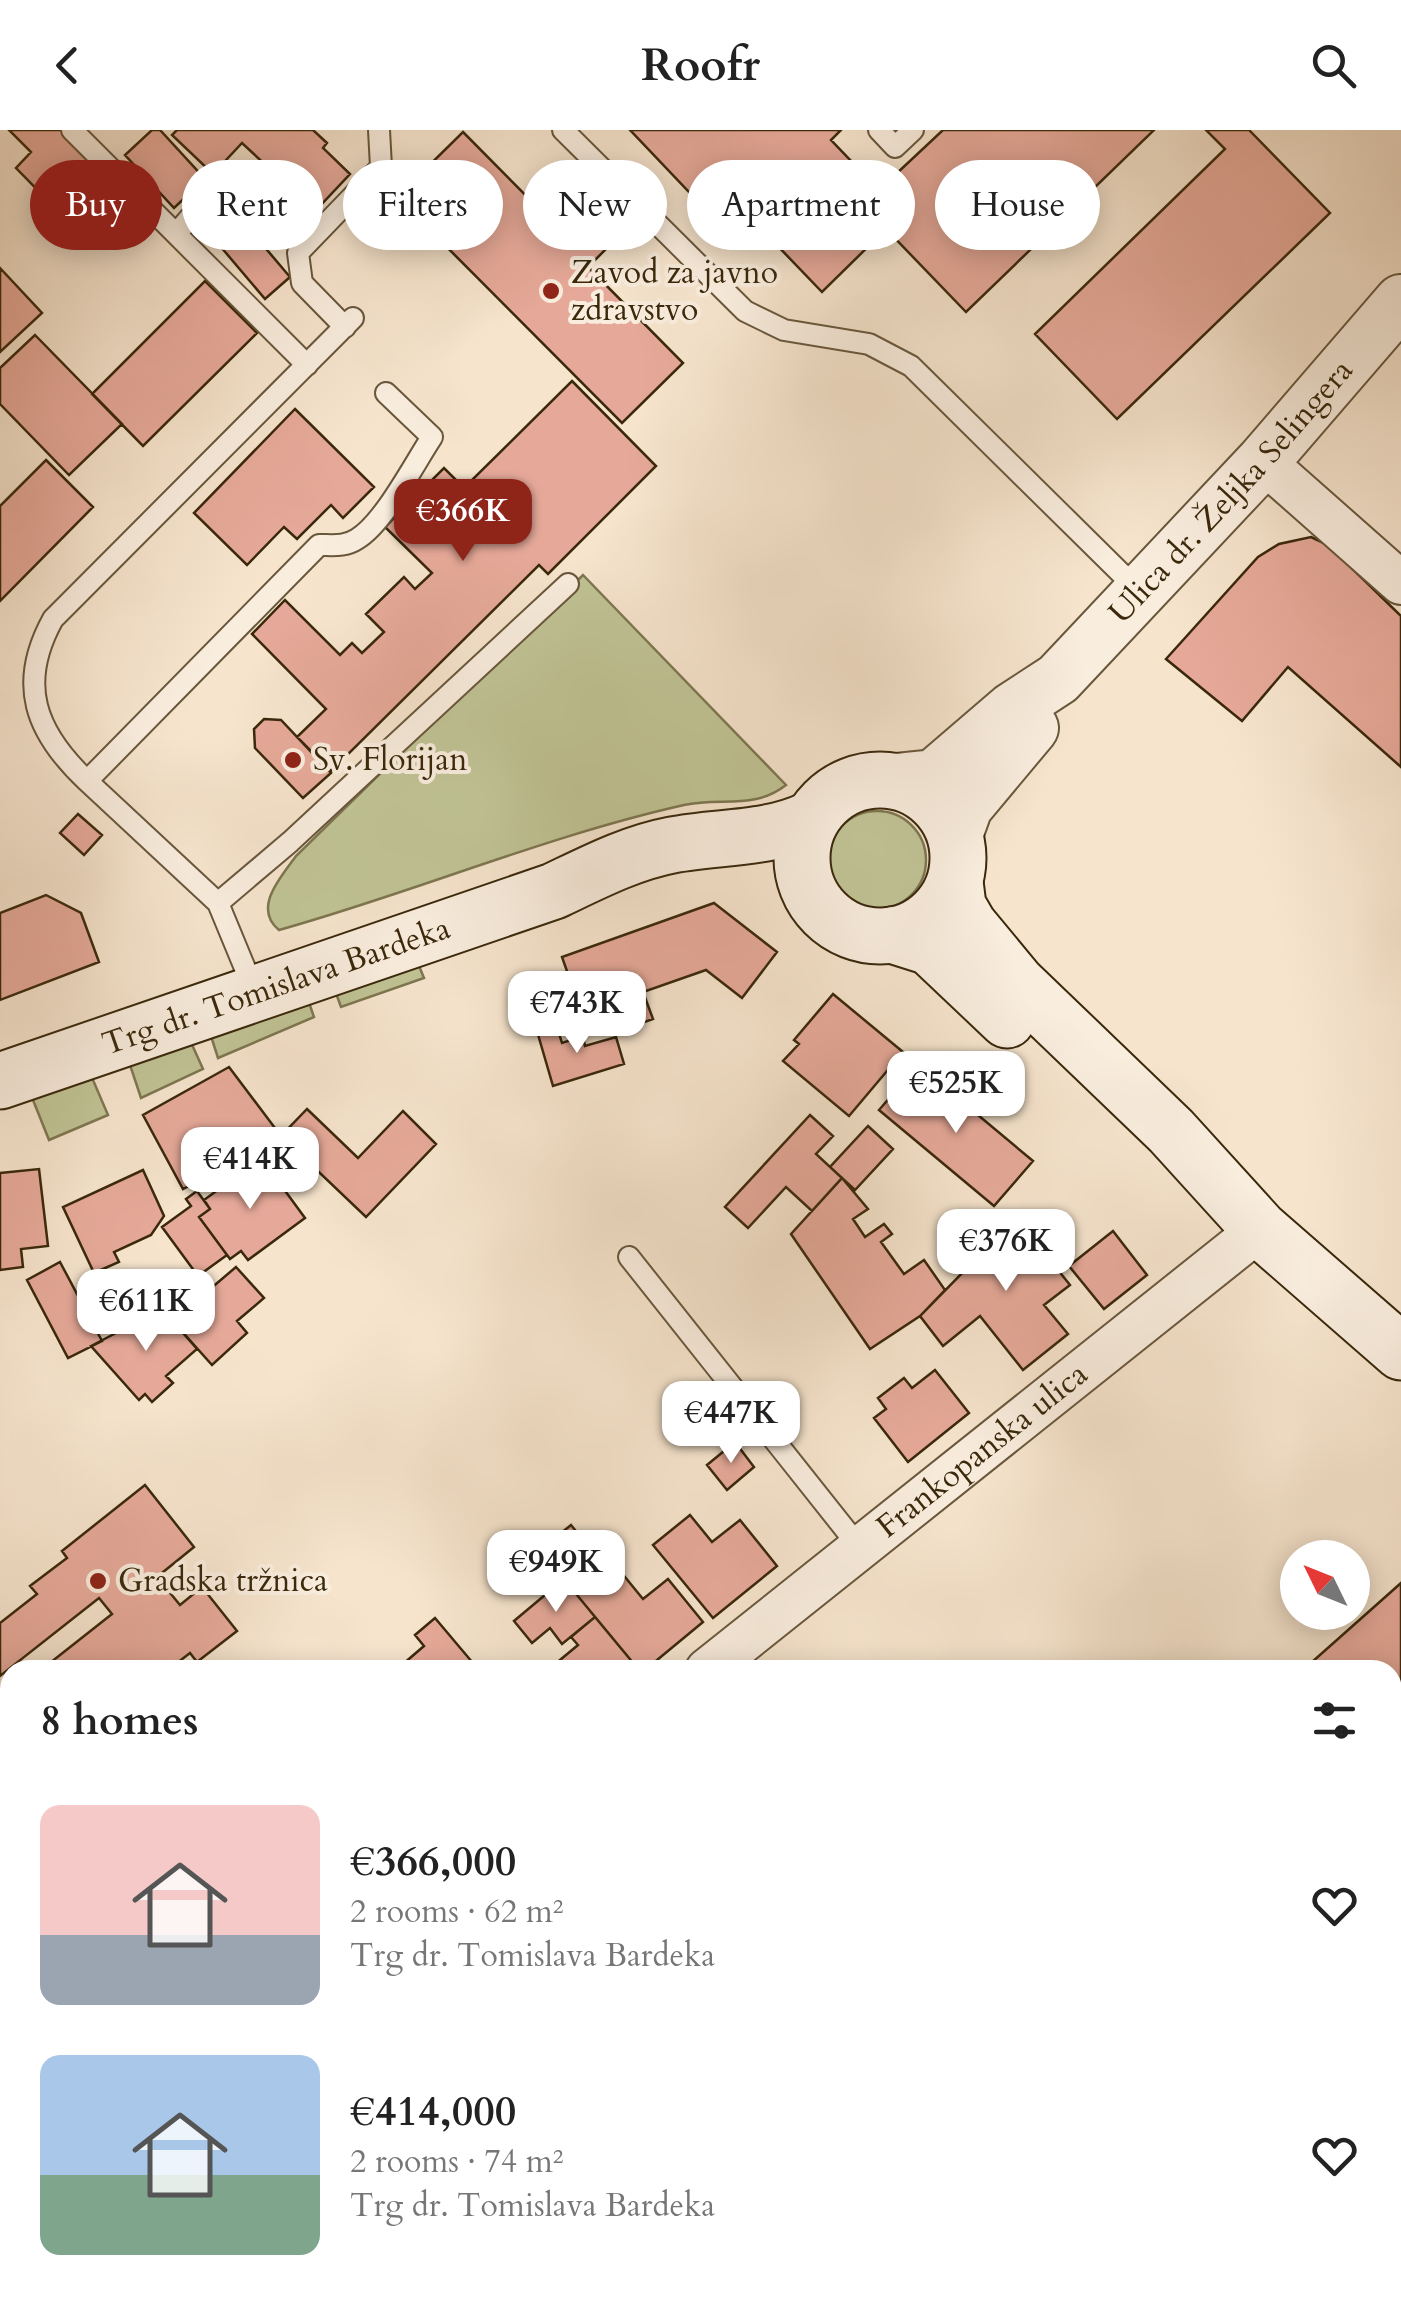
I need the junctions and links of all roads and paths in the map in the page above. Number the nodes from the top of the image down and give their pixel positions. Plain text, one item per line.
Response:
1 (72, 130) edge
2 (379, 130) edge
3 (563, 130) edge
4 (878, 130) edge
5 (912, 130) edge
6 (323, 225) edge
7 (182, 228) edge
8 (176, 234) junction
9 (300, 250) edge
10 (1401, 301) edge
11 (307, 365) junction
12 (386, 393) dead end
13 (1263, 461) junction
14 (1401, 582) edge
15 (568, 584) dead end
16 (1138, 590) junction
17 (1058, 679) junction
18 (895, 780) junction
19 (87, 781) junction
20 (811, 819) junction
21 (955, 858) junction
22 (806, 886) junction
23 (554, 891) junction
24 (218, 903) junction
25 (892, 936) junction
26 (254, 992) junction
27 (0, 1081) edge
28 (1260, 1229) junction
29 (629, 1257) dead end
30 (1401, 1352) edge
31 (860, 1548) junction
32 (720, 1660) edge

1 - 8 lane
2 - 6 lane
3 - 16 lane
4 - 5 lane
7 - 8 lane
8 - 11 lane
9 - 11 lane
10 - 13 street, Ulica dr. Željka Selingera
11 - 19 lane
12 - 19 lane
13 - 14 street
13 - 16 street, Ulica dr. Željka Selingera
15 - 24 lane
16 - 17 street, Ulica dr. Željka Selingera
17 - 18 street, Ulica dr. Željka Selingera
17 - 21 street, Ulica dr. Željka Selingera
18 - 20 main road
18 - 21 main road
19 - 24 lane
20 - 22 main road
20 - 23 main road, Trg dr. Tomislava Bardeka
21 - 25 main road
21 - 28 main road
22 - 23 main road, Trg dr. Tomislava Bardeka
22 - 25 main road
23 - 26 main road, Trg dr. Tomislava Bardeka
24 - 26 lane
25 - 28 main road
26 - 27 main road, Trg dr. Tomislava Bardeka
28 - 30 main road
28 - 31 street, Frankopanska ulica
29 - 31 lane
31 - 32 street, Frankopanska ulica

